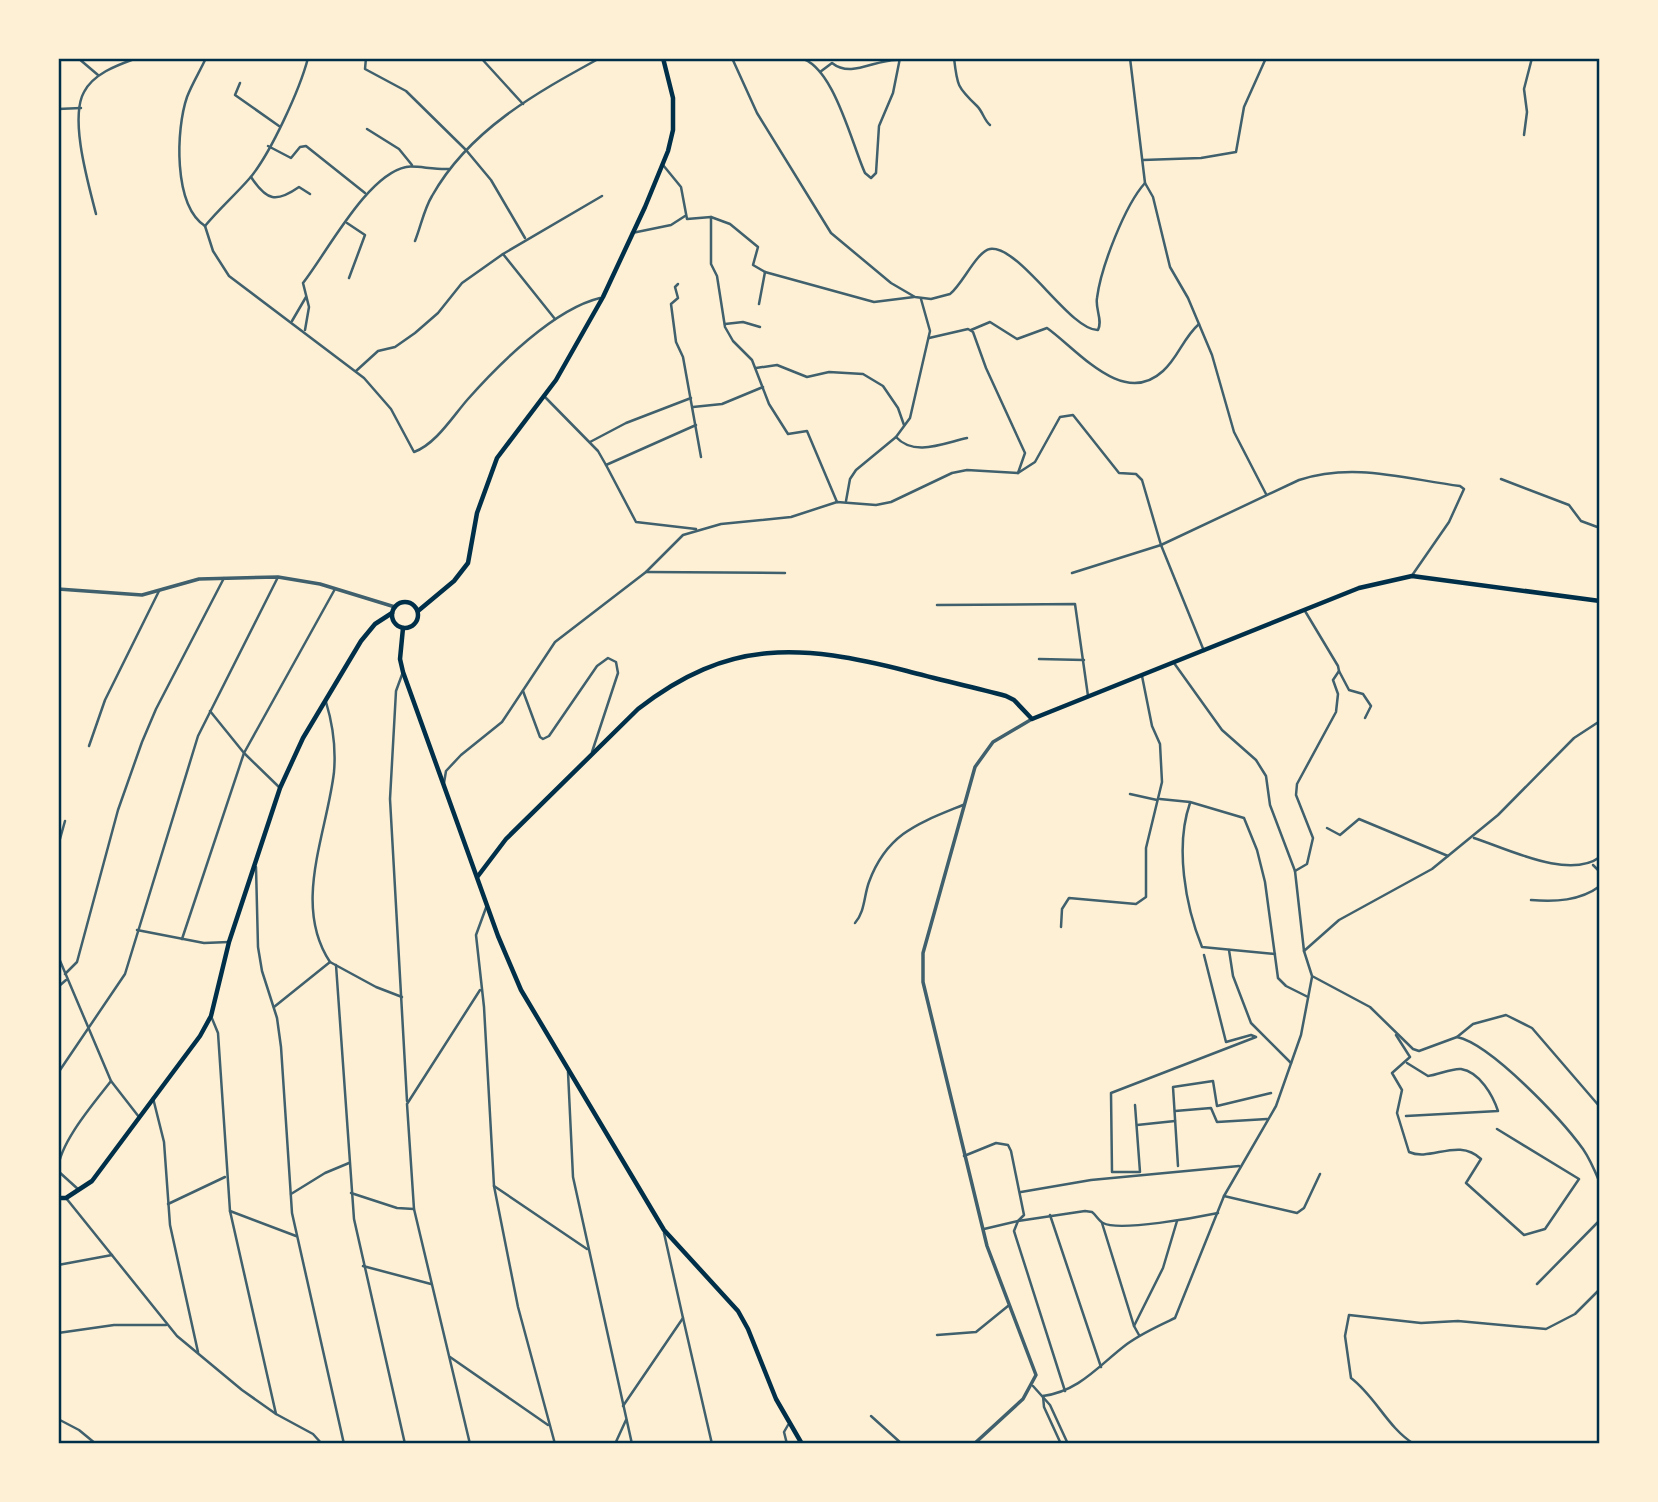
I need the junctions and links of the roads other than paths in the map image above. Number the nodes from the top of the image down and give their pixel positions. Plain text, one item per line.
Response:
1 (78, 58) edge
2 (137, 58) edge
3 (206, 58) edge
4 (308, 58) edge
5 (366, 58) edge
6 (481, 58) edge
7 (600, 58) edge
8 (663, 58) edge
9 (732, 58) edge
10 (799, 58) edge
11 (954, 58) edge
12 (1130, 58) edge
13 (1266, 58) edge
14 (1532, 58) edge
15 (900, 59) edge
16 (820, 72) junction
17 (98, 75) junction
18 (240, 83) dead end
19 (523, 104) junction
20 (81, 108) junction
21 (58, 109) edge
22 (990, 125) dead end
23 (279, 127) junction
24 (367, 129) dead end
25 (1524, 135) dead end
26 (268, 146) junction
27 (466, 150) junction
28 (1143, 160) junction
29 (412, 165) junction
30 (663, 165) junction
31 (449, 169) junction
32 (251, 177) junction
33 (1145, 183) junction
34 (365, 193) junction
35 (310, 194) dead end
36 (601, 196) dead end
37 (96, 214) dead end
38 (685, 216) junction
39 (711, 217) junction
40 (347, 223) junction
41 (205, 226) junction
42 (632, 233) junction
43 (525, 238) junction
44 (415, 241) dead end
45 (503, 254) junction
46 (765, 272) junction
47 (349, 278) dead end
48 (678, 284) dead end
49 (306, 297) junction
50 (603, 297) junction
51 (915, 297) junction
52 (921, 299) junction
53 (759, 304) dead end
54 (555, 319) junction
55 (292, 321) junction
56 (725, 324) junction
57 (1199, 324) junction
58 (760, 327) dead end
59 (304, 330) junction
60 (971, 330) junction
61 (929, 338) junction
62 (756, 368) junction
63 (356, 371) junction
64 (763, 387) junction
65 (544, 396) junction
66 (691, 398) junction
67 (693, 407) junction
68 (696, 425) junction
69 (905, 426) junction
70 (896, 437) junction
71 (967, 438) dead end
72 (590, 442) junction
73 (701, 457) dead end
74 (606, 465) junction
75 (1018, 473) junction
76 (1501, 479) dead end
77 (1266, 494) junction
78 (846, 501) junction
79 (836, 502) junction
80 (1600, 528) edge
81 (699, 529) junction
82 (1161, 545) junction
83 (646, 572) junction
84 (785, 573) dead end
85 (1072, 573) dead end
86 (1412, 576) junction
87 (278, 577) junction
88 (224, 578) junction
89 (58, 589) edge
90 (335, 589) junction
91 (159, 591) junction
92 (1600, 601) edge
93 (937, 605) dead end
94 (395, 607) junction
95 (1304, 609) junction
96 (418, 611) junction
97 (392, 613) junction
98 (403, 628) junction
99 (1203, 651) junction
100 (1039, 659) dead end
101 (1084, 660) junction
102 (1174, 663) junction
103 (1339, 671) junction
104 (403, 672) junction
105 (1142, 676) junction
106 (523, 691) junction
107 (1088, 696) junction
108 (325, 700) junction
109 (210, 711) junction
110 (1365, 718) dead end
111 (1032, 719) junction
112 (1600, 721) edge
113 (89, 746) dead end
114 (244, 753) junction
115 (591, 755) junction
116 (443, 785) junction
117 (280, 788) junction
118 (1130, 794) dead end
119 (1159, 799) junction
120 (1190, 802) junction
121 (963, 805) junction
122 (65, 821) dead end
123 (1327, 828) dead end
124 (1472, 838) junction
125 (58, 846) edge
126 (1448, 856) junction
127 (1600, 857) edge
128 (1591, 863) junction
129 (256, 867) junction
130 (1295, 871) junction
131 (1600, 872) edge
132 (478, 876) junction
133 (1600, 886) edge
134 (1531, 900) dead end
135 (488, 904) junction
136 (855, 923) dead end
137 (1061, 928) dead end
138 (136, 930) junction
139 (183, 939) junction
140 (229, 942) junction
141 (1229, 949) junction
142 (1304, 951) junction
143 (1275, 954) junction
144 (1204, 955) dead end
145 (58, 956) edge
146 (330, 962) junction
147 (336, 965) junction
148 (65, 975) junction
149 (1312, 976) junction
150 (67, 979) junction
151 (58, 987) edge
152 (480, 990) junction
153 (403, 997) junction
154 (1308, 997) junction
155 (274, 1007) junction
156 (211, 1016) junction
157 (89, 1031) junction
158 (1394, 1032) junction
159 (1457, 1037) junction
160 (1291, 1063) junction
161 (1406, 1063) junction
162 (568, 1068) junction
163 (58, 1073) edge
164 (111, 1081) junction
165 (1271, 1093) dead end
166 (153, 1098) junction
167 (407, 1104) junction
168 (1135, 1105) dead end
169 (1600, 1107) edge
170 (1175, 1111) junction
171 (1406, 1115) dead end
172 (139, 1117) junction
173 (1268, 1119) junction
174 (1175, 1121) junction
175 (1136, 1125) junction
176 (1497, 1129) dead end
177 (964, 1156) junction
178 (349, 1163) junction
179 (1178, 1166) dead end
180 (1239, 1167) junction
181 (58, 1170) edge
182 (1320, 1174) dead end
183 (225, 1176) junction
184 (1600, 1183) edge
185 (494, 1186) junction
186 (80, 1191) junction
187 (1021, 1192) junction
188 (351, 1193) junction
189 (291, 1194) junction
190 (1224, 1196) junction
191 (58, 1198) edge
192 (66, 1198) junction
193 (168, 1204) junction
194 (414, 1209) junction
195 (230, 1211) junction
196 (1218, 1213) junction
197 (1050, 1214) junction
198 (1600, 1220) edge
199 (1018, 1221) junction
200 (1177, 1221) junction
201 (1102, 1223) junction
202 (982, 1229) junction
203 (664, 1230) junction
204 (296, 1236) junction
205 (587, 1249) junction
206 (112, 1255) junction
207 (58, 1265) edge
208 (363, 1266) junction
209 (431, 1284) junction
210 (1537, 1284) dead end
211 (1600, 1289) edge
212 (1008, 1306) junction
213 (683, 1318) junction
214 (166, 1325) junction
215 (1134, 1326) junction
216 (58, 1333) edge
217 (937, 1335) dead end
218 (1139, 1335) junction
219 (199, 1354) junction
220 (450, 1357) junction
221 (1101, 1367) junction
222 (1032, 1386) junction
223 (1065, 1391) junction
224 (1043, 1396) junction
225 (623, 1406) junction
226 (275, 1414) junction
227 (871, 1416) dead end
228 (58, 1419) edge
229 (626, 1420) junction
230 (788, 1425) junction
231 (550, 1427) junction
232 (96, 1444) edge
233 (322, 1444) edge
234 (344, 1444) edge
235 (405, 1444) edge
236 (470, 1444) edge
237 (555, 1444) edge
238 (615, 1444) edge
239 (632, 1444) edge
240 (712, 1444) edge
241 (787, 1444) edge
242 (802, 1444) edge
243 (902, 1444) edge
244 (974, 1444) edge
245 (1061, 1444) edge
246 (1068, 1444) edge
247 (1414, 1444) edge

1 - 17 street
2 - 17 street
3 - 41 street
4 - 23 street
5 - 27 street
6 - 19 street
7 - 19 street
8 - 30 main road
9 - 51 street
10 - 16 street
11 - 22 street
12 - 28 street
13 - 28 street
14 - 25 street
15 - 16 street
15 - 16 street
17 - 20 street
18 - 23 street
19 - 27 street
20 - 21 street
20 - 37 street
23 - 26 street
24 - 29 street
26 - 32 street
26 - 34 street
27 - 31 street
27 - 43 street
28 - 33 street
29 - 31 street
29 - 34 street
30 - 38 street
30 - 42 main road
31 - 44 street
32 - 35 street
32 - 41 street
33 - 52 street
33 - 57 street
34 - 40 street
36 - 43 street
38 - 39 street
38 - 42 street
39 - 46 street
39 - 56 street
40 - 47 street
40 - 49 street
41 - 55 street
42 - 50 main road
43 - 45 street
45 - 54 street
45 - 63 street
46 - 51 street
46 - 53 street
48 - 66 street
49 - 55 street
49 - 59 street
50 - 54 street
50 - 65 main road
51 - 52 street
52 - 61 street
54 - 63 street
55 - 59 street
56 - 58 street
56 - 62 street
57 - 60 street
57 - 77 street
59 - 63 street
60 - 61 street
60 - 75 street
61 - 69 street
62 - 64 street
62 - 69 street
64 - 67 street
64 - 79 street
65 - 72 street
65 - 96 main road
66 - 67 street
66 - 72 street
67 - 68 street
68 - 73 street
68 - 74 street
69 - 70 street
70 - 71 street
70 - 78 street
72 - 74 street
74 - 81 street
75 - 78 street
75 - 82 street
76 - 80 street
77 - 82 street
77 - 86 street
78 - 79 street
79 - 81 street
81 - 83 street
82 - 85 street
82 - 99 street
83 - 84 street
83 - 106 street
86 - 92 main road
86 - 95 main road
87 - 88 street
87 - 90 street
87 - 109 street
88 - 91 street
88 - 148 street
89 - 91 street
90 - 94 street
90 - 114 street
91 - 113 street
93 - 101 street
94 - 96 main road
94 - 97 main road
95 - 99 main road
95 - 103 street
96 - 98 main road
97 - 98 main road
97 - 108 main road
98 - 104 main road
99 - 102 main road
100 - 101 street
101 - 107 street
102 - 105 main road
102 - 130 street
103 - 110 street
103 - 130 street
104 - 116 main road
104 - 153 street
105 - 107 main road
105 - 119 street
106 - 115 street
106 - 116 street
107 - 111 main road
108 - 117 main road
108 - 146 street
109 - 114 street
109 - 138 street
111 - 115 main road
111 - 121 street
112 - 124 street
114 - 117 street
114 - 139 street
115 - 132 main road
116 - 132 main road
117 - 129 main road
118 - 119 street
119 - 120 street
119 - 137 street
120 - 141 street
120 - 143 street
121 - 136 street
121 - 177 street
122 - 125 street
123 - 126 street
124 - 126 street
124 - 128 street
126 - 142 street
127 - 128 street
128 - 131 street
129 - 140 main road
129 - 155 street
130 - 142 street
132 - 135 main road
133 - 134 street
135 - 152 street
135 - 162 main road
138 - 139 street
138 - 157 street
139 - 140 street
140 - 156 main road
141 - 143 street
141 - 160 street
142 - 149 street
143 - 154 street
144 - 175 street
145 - 148 street
146 - 147 street
146 - 155 street
147 - 153 street
147 - 178 street
148 - 150 street
149 - 154 street
149 - 158 street
150 - 151 street
150 - 157 street
152 - 167 street
152 - 185 street
153 - 167 street
154 - 160 street
155 - 189 street
156 - 166 main road
156 - 183 street
157 - 163 street
157 - 164 street
158 - 159 street
158 - 161 street
159 - 169 street
159 - 184 street
160 - 173 street
161 - 171 street
161 - 176 street
162 - 203 main road
162 - 205 street
164 - 172 street
164 - 181 street
165 - 170 street
166 - 172 main road
166 - 193 street
167 - 194 street
168 - 175 street
170 - 173 street
170 - 174 street
172 - 186 main road
173 - 180 street
174 - 175 street
174 - 179 street
177 - 187 street
177 - 202 street
178 - 188 street
178 - 189 street
180 - 187 street
180 - 190 street
181 - 186 street
182 - 190 street
183 - 193 street
183 - 195 street
185 - 205 street
185 - 231 street
186 - 192 main road
187 - 199 street
188 - 194 street
188 - 208 street
189 - 204 street
190 - 196 street
191 - 192 main road
192 - 206 street
193 - 219 street
194 - 209 street
195 - 204 street
195 - 226 street
196 - 200 street
196 - 218 street
197 - 199 street
197 - 201 street
197 - 221 street
198 - 210 street
199 - 202 street
199 - 223 street
200 - 201 street
200 - 215 street
201 - 215 street
202 - 212 street
203 - 213 street
203 - 230 main road
204 - 234 street
205 - 225 street
206 - 207 street
206 - 214 street
208 - 209 street
208 - 235 street
209 - 220 street
211 - 247 street
212 - 217 street
212 - 222 street
213 - 225 street
213 - 240 street
214 - 216 street
214 - 219 street
215 - 218 street
218 - 221 street
219 - 226 street
220 - 231 street
220 - 236 street
221 - 223 street
222 - 224 street
222 - 244 street
223 - 224 street
224 - 245 street
224 - 246 street
225 - 229 street
226 - 233 street
227 - 243 street
228 - 232 street
229 - 238 street
229 - 239 street
230 - 241 street
230 - 242 main road
231 - 237 street

